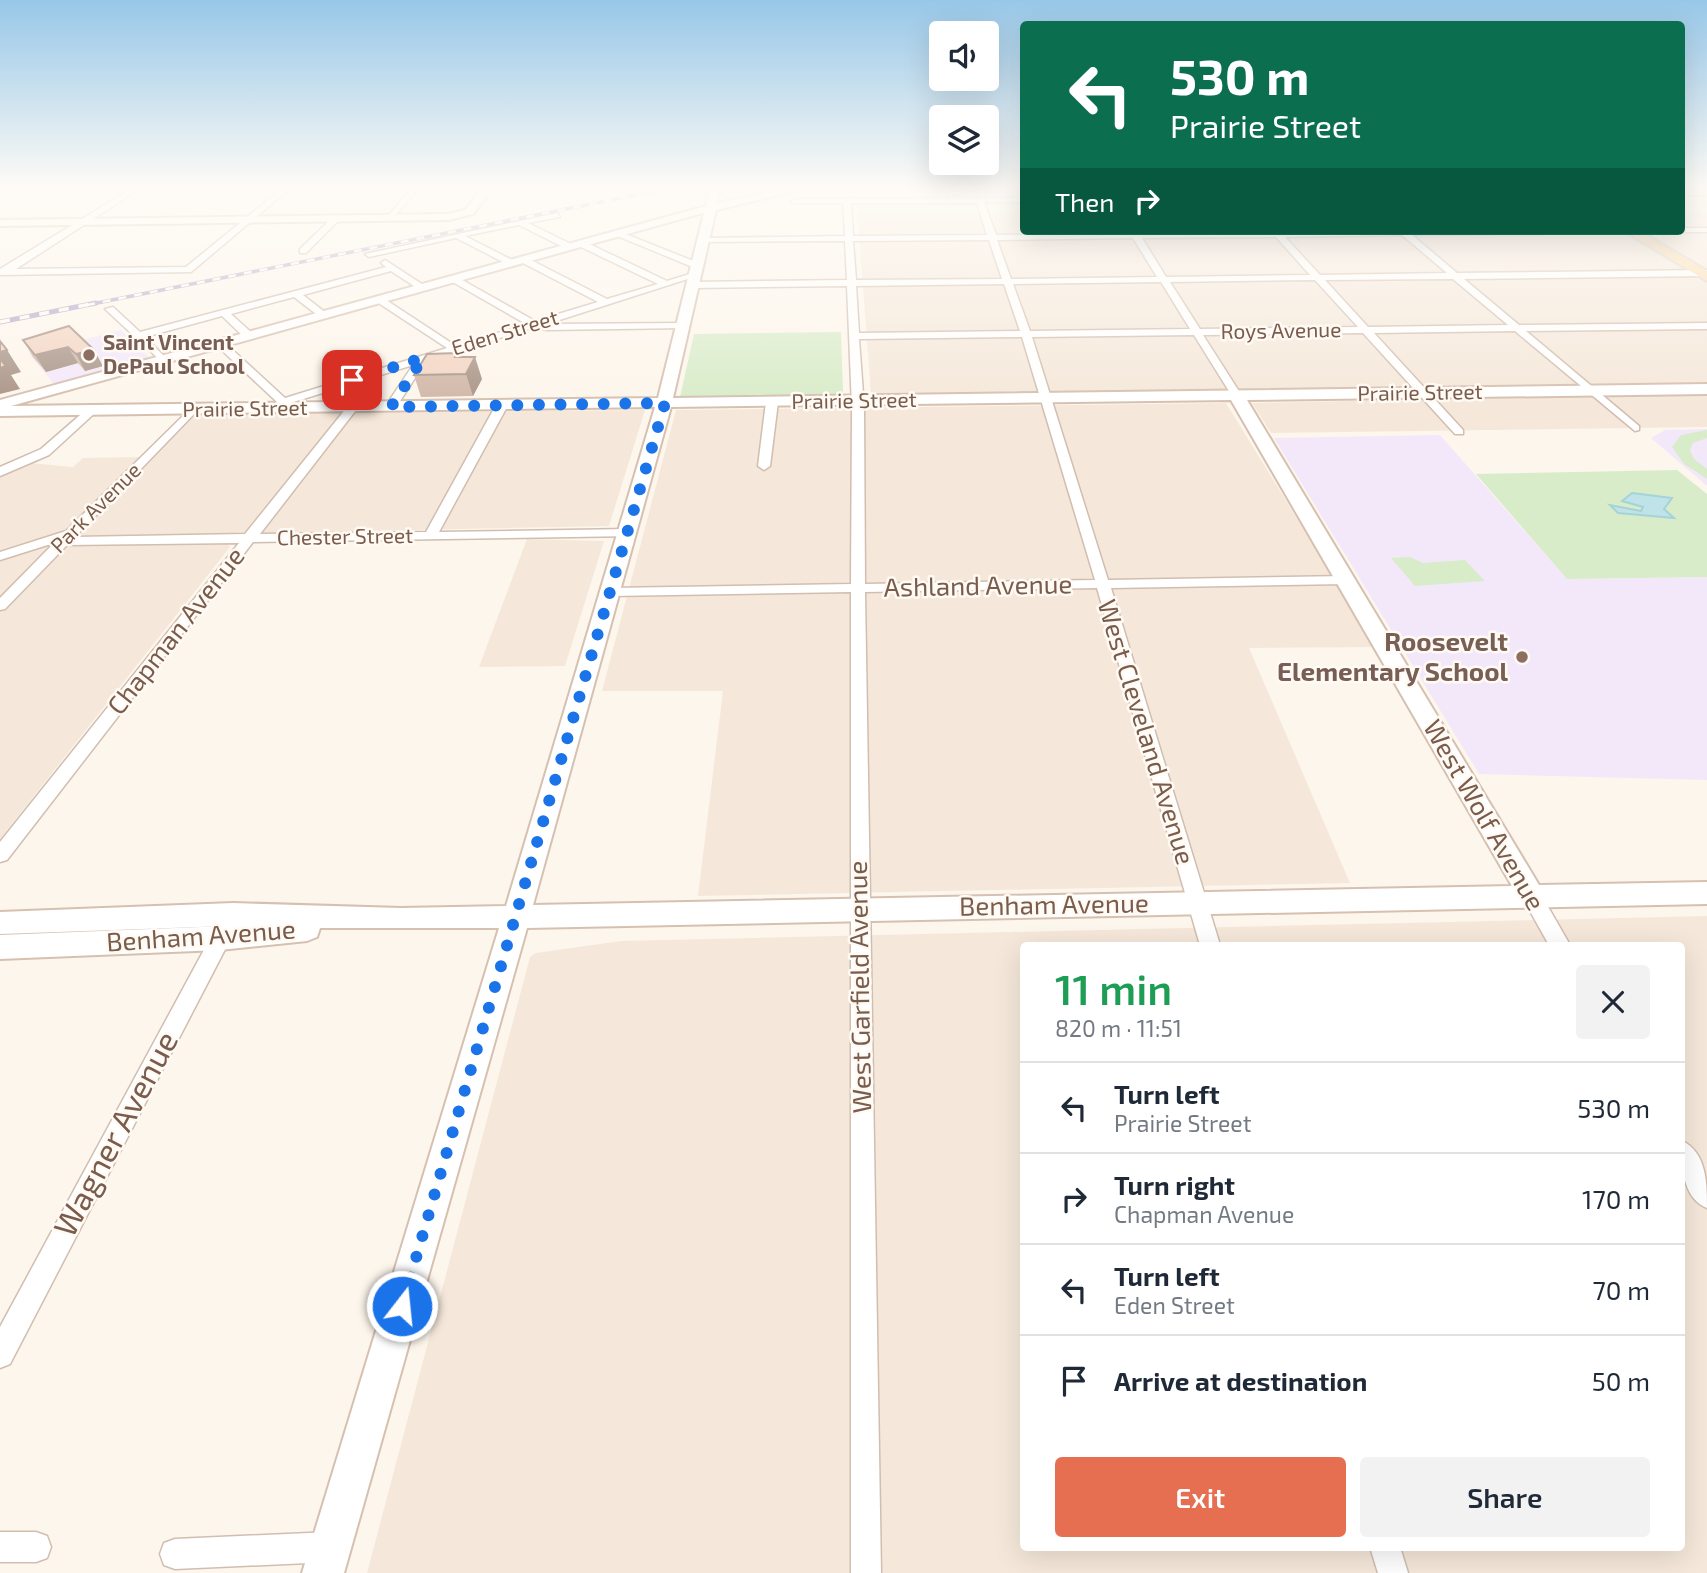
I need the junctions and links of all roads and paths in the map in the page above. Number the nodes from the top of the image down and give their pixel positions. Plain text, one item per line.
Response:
1 (25, 259) edge
2 (200, 259) edge
3 (378, 259) edge
4 (514, 259) edge
5 (524, 259) edge
6 (609, 259) edge
7 (667, 259) edge
8 (700, 259) edge
9 (850, 259) edge
10 (1000, 259) edge
11 (1153, 259) edge
12 (1301, 259) edge
13 (1436, 259) edge
14 (1679, 259) edge
15 (518, 261) junction
16 (393, 268) junction
17 (2, 274) edge
18 (696, 275) junction
19 (1705, 275) edge
20 (1457, 277) junction
21 (1318, 278) junction
22 (454, 279) junction
23 (1166, 279) junction
24 (1008, 282) junction
25 (664, 283) junction
26 (852, 283) junction
27 (423, 288) junction
28 (296, 294) junction
29 (380, 299) junction
30 (605, 302) junction
31 (110, 309) dead end
32 (224, 313) junction
33 (323, 315) junction
34 (533, 324) junction
35 (684, 326) junction
36 (1707, 326) edge
37 (1518, 329) junction
38 (1366, 330) junction
39 (1199, 332) junction
40 (1027, 334) junction
41 (249, 335) junction
42 (138, 336) junction
43 (855, 336) junction
44 (220, 344) junction
45 (453, 348) junction
46 (423, 358) junction
47 (163, 359) junction
48 (64, 387) junction
49 (1707, 389) edge
50 (1592, 391) junction
51 (1425, 393) junction
52 (1237, 396) junction
53 (1047, 398) junction
54 (858, 401) junction
55 (772, 402) junction
56 (665, 403) junction
57 (0, 404) edge
58 (280, 405) junction
59 (502, 405) junction
60 (391, 407) junction
61 (352, 408) junction
62 (192, 410) junction
63 (0, 411) edge
64 (55, 411) junction
65 (90, 411) junction
66 (1635, 428) dead end
67 (1459, 432) dead end
68 (764, 466) dead end
69 (0, 472) edge
70 (629, 533) junction
71 (432, 535) junction
72 (67, 537) junction
73 (249, 538) junction
74 (0, 556) edge
75 (1346, 580) junction
76 (1101, 584) junction
77 (859, 589) junction
78 (611, 592) junction
79 (0, 606) edge
80 (0, 855) edge
81 (1707, 893) edge
82 (1532, 897) junction
83 (1197, 902) junction
84 (859, 910) junction
85 (517, 916) junction
86 (0, 923) edge
87 (226, 926) junction
88 (1209, 942) edge
89 (1558, 942) edge
90 (0, 947) edge
91 (1685, 1158) edge
92 (1707, 1196) edge
93 (0, 1354) edge
94 (0, 1547) edge
95 (36, 1547) dead end
96 (1386, 1551) edge
97 (175, 1554) dead end
98 (327, 1560) edge
99 (866, 1573) edge
100 (1393, 1573) edge

1 - 17 street
2 - 17 street
3 - 16 street
4 - 15 street
5 - 15 main road
6 - 25 street
7 - 18 street
8 - 18 main road
9 - 26 street, West Garfield Avenue
10 - 24 street, West Cleveland Avenue
11 - 23 street
12 - 21 street
13 - 20 street
14 - 19 main road
15 - 22 main road
15 - 30 street
16 - 27 street
16 - 28 street
18 - 25 street, Eden Street
18 - 26 street
18 - 35 main road
19 - 20 street
20 - 21 street
20 - 37 street
21 - 23 street
21 - 38 street
22 - 27 main road
22 - 34 street
23 - 24 street
23 - 39 street
24 - 26 street
24 - 40 street, West Cleveland Avenue
25 - 30 street, Eden Street
26 - 43 street, West Garfield Avenue
27 - 29 main road
28 - 32 street
28 - 33 street
29 - 33 main road
29 - 45 street
30 - 34 street, Eden Street
31 - 42 street
32 - 41 street
32 - 42 street
33 - 41 main road
34 - 35 street
34 - 45 street, Eden Street
35 - 56 main road
36 - 37 street, Roys Avenue
37 - 38 street, Roys Avenue
37 - 50 street
38 - 39 street, Roys Avenue
38 - 51 street
39 - 40 street, Roys Avenue
39 - 52 street
40 - 43 street, Roys Avenue
40 - 53 street, West Cleveland Avenue
41 - 44 main road
42 - 47 street
43 - 54 street, West Garfield Avenue
44 - 47 main road
44 - 58 street
45 - 46 street, Eden Street
46 - 58 street, Eden Street
46 - 60 street
47 - 48 main road
48 - 57 main road
48 - 64 main road
49 - 50 main road, Prairie Street
50 - 51 main road, Prairie Street
50 - 66 street
51 - 52 main road, Prairie Street
51 - 67 street
52 - 53 main road, Prairie Street
52 - 75 main road, West Wolf Avenue
53 - 54 main road, Prairie Street
53 - 76 street, West Cleveland Avenue
54 - 55 main road, Prairie Street
54 - 77 street, West Garfield Avenue
55 - 56 main road, Prairie Street
55 - 68 street
56 - 59 main road, Prairie Street
56 - 70 main road
58 - 61 main road, Prairie Street
58 - 62 main road, Prairie Street
59 - 60 main road, Prairie Street
59 - 71 street
60 - 61 main road, Prairie Street
61 - 73 street, Chapman Avenue
62 - 65 main road, Prairie Street
62 - 72 street, Park Avenue
63 - 64 main road, Prairie Street
64 - 65 main road, Prairie Street
65 - 69 street
70 - 71 street, Chester Street
70 - 78 main road
71 - 73 street, Chester Street
72 - 73 street, Chester Street
72 - 74 street, Chester Street
72 - 79 street, Park Avenue
73 - 80 street, Chapman Avenue
75 - 76 street, Ashland Avenue
75 - 82 main road, West Wolf Avenue
76 - 77 street, Ashland Avenue
76 - 83 street, West Cleveland Avenue
77 - 78 street, Ashland Avenue
77 - 84 street, West Garfield Avenue
78 - 85 main road
81 - 82 main road, Benham Avenue
82 - 83 main road, Benham Avenue
82 - 89 street, West Wolf Avenue
83 - 84 main road, Benham Avenue
83 - 88 street, West Cleveland Avenue
84 - 85 main road, Benham Avenue
84 - 99 street, West Garfield Avenue
85 - 87 main road, Benham Avenue
85 - 98 main road
86 - 87 main road, Benham Avenue
87 - 90 main road, Benham Avenue
87 - 93 street, Wagner Avenue
91 - 92 street
94 - 95 street
96 - 100 street
97 - 98 street

